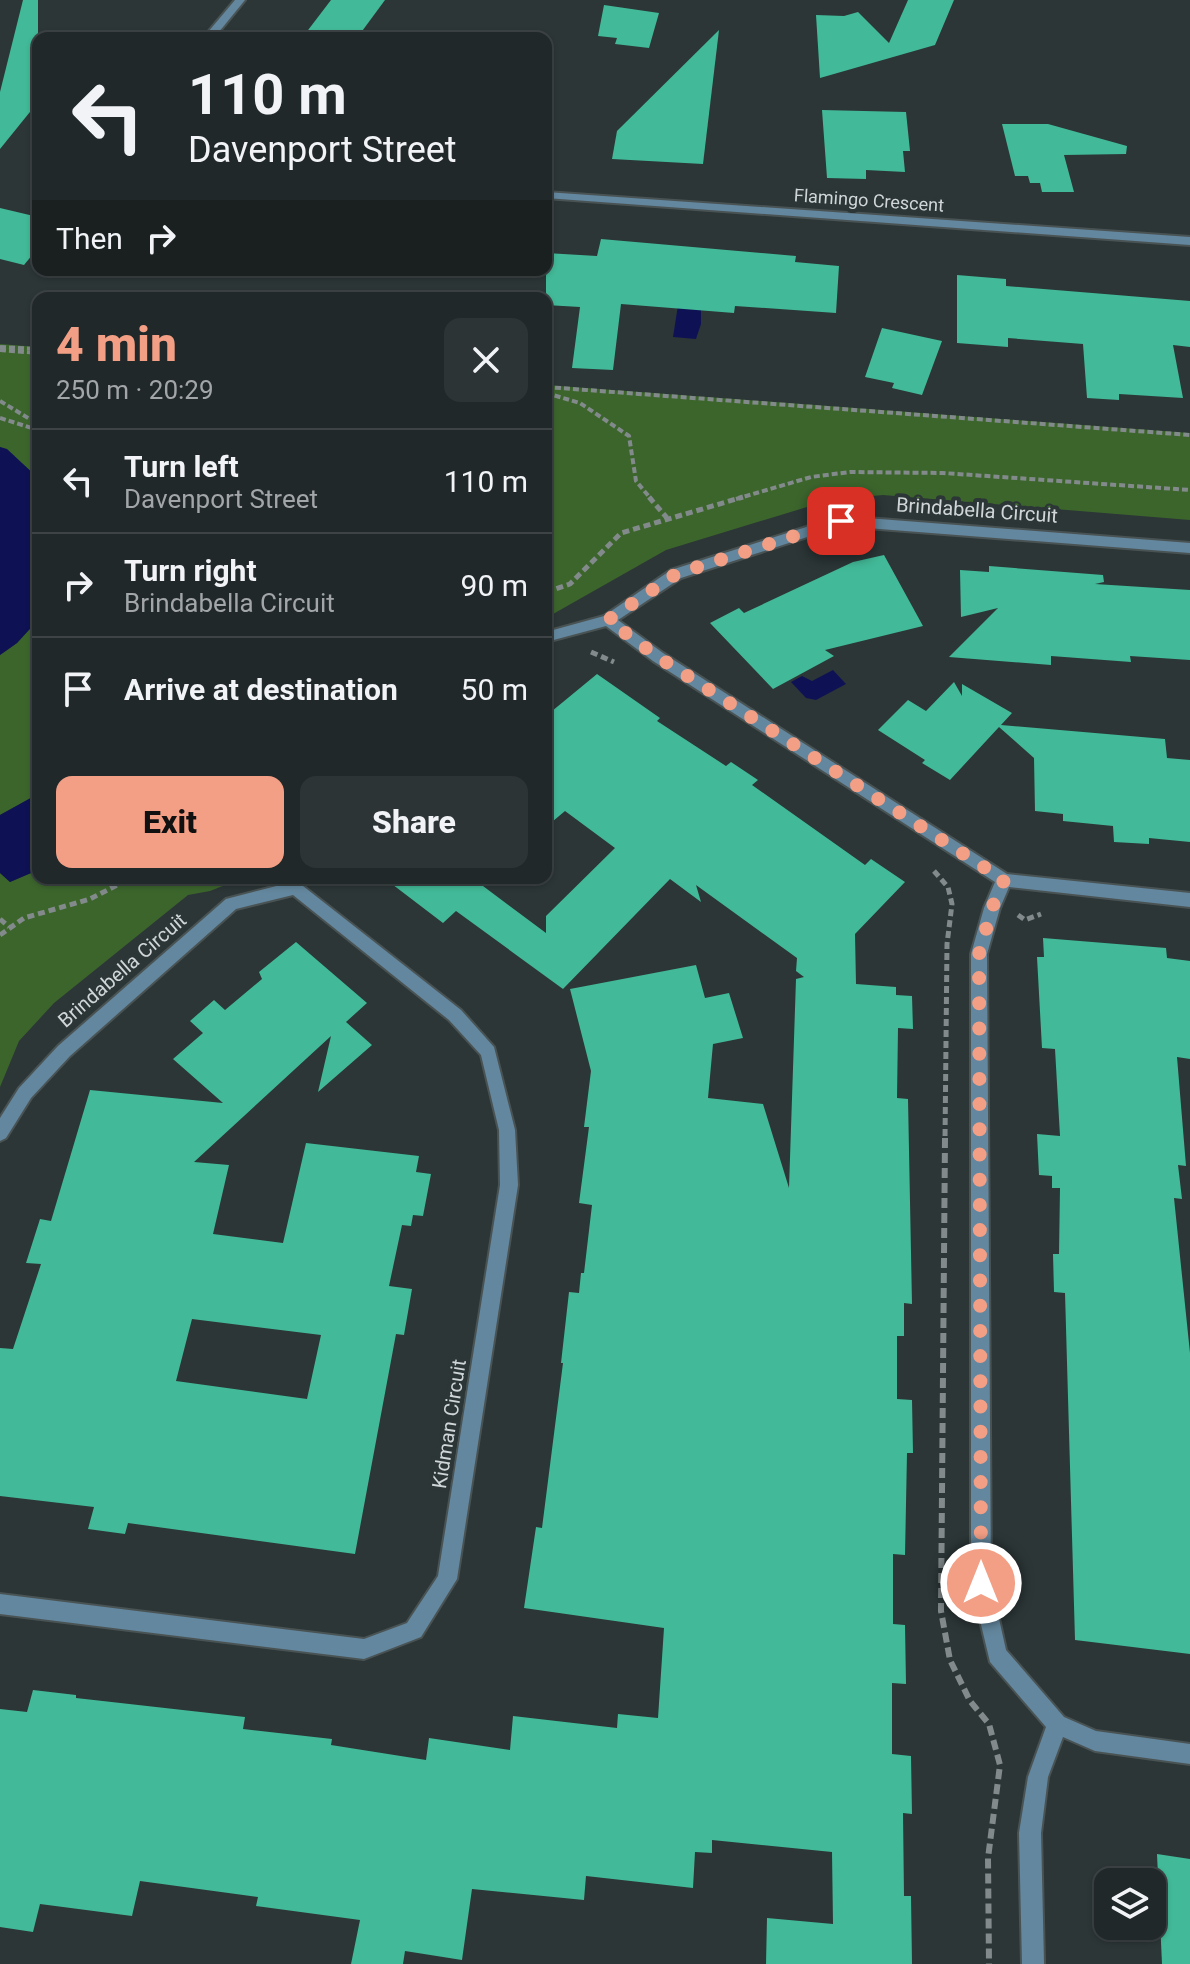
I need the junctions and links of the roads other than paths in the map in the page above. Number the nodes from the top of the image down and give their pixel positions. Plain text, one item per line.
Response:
1 (240, 0) edge
2 (213, 32) edge
3 (552, 195) edge
4 (1190, 241) edge
5 (1190, 548) edge
6 (608, 620) junction
7 (552, 635) edge
8 (1004, 880) junction
9 (293, 884) edge
10 (297, 884) edge
11 (1190, 900) edge
12 (0, 1133) edge
13 (0, 1604) edge
14 (1057, 1724) junction
15 (1190, 1754) edge
16 (1033, 1964) edge

1 - 2 street
3 - 4 street, Flamingo Crescent
5 - 6 street, Brindabella Circuit
6 - 7 street, Brindabella Circuit
6 - 8 street
8 - 11 street
8 - 14 street
9 - 12 street, Brindabella Circuit
10 - 13 street, Kidman Circuit
14 - 15 street
14 - 16 street

